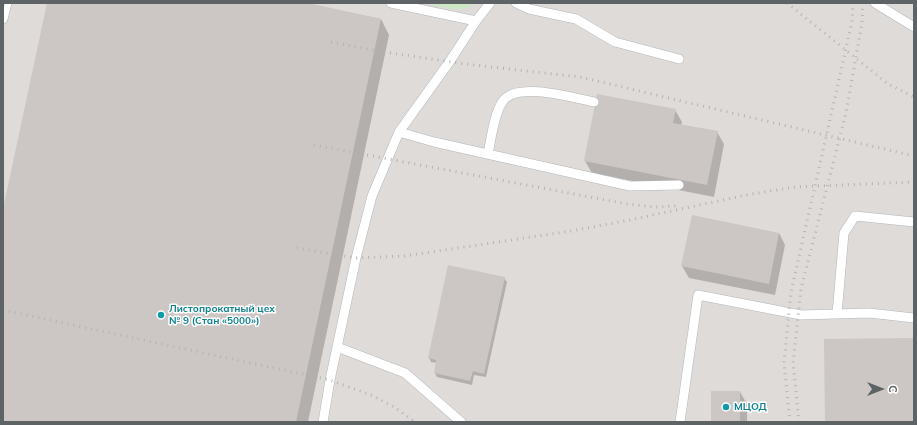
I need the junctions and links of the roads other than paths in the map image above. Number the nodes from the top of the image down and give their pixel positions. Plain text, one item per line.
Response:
1 (7, 3) edge
2 (391, 3) edge
3 (490, 3) edge
4 (516, 3) edge
5 (875, 3) edge
6 (3, 19) edge
7 (476, 21) junction
8 (914, 27) edge
9 (679, 59) dead end
10 (594, 102) dead end
11 (399, 132) junction
12 (488, 154) junction
13 (679, 185) dead end
14 (914, 222) edge
15 (837, 314) junction
16 (914, 318) edge
17 (337, 348) junction
18 (323, 422) edge
19 (461, 422) edge
20 (680, 422) edge

1 - 6 lane
2 - 7 lane
3 - 7 lane
4 - 9 lane
5 - 8 lane
7 - 11 lane
10 - 12 lane
11 - 12 lane
11 - 17 lane
12 - 13 lane
14 - 15 lane
15 - 16 lane
15 - 20 lane
17 - 18 lane
17 - 19 lane

